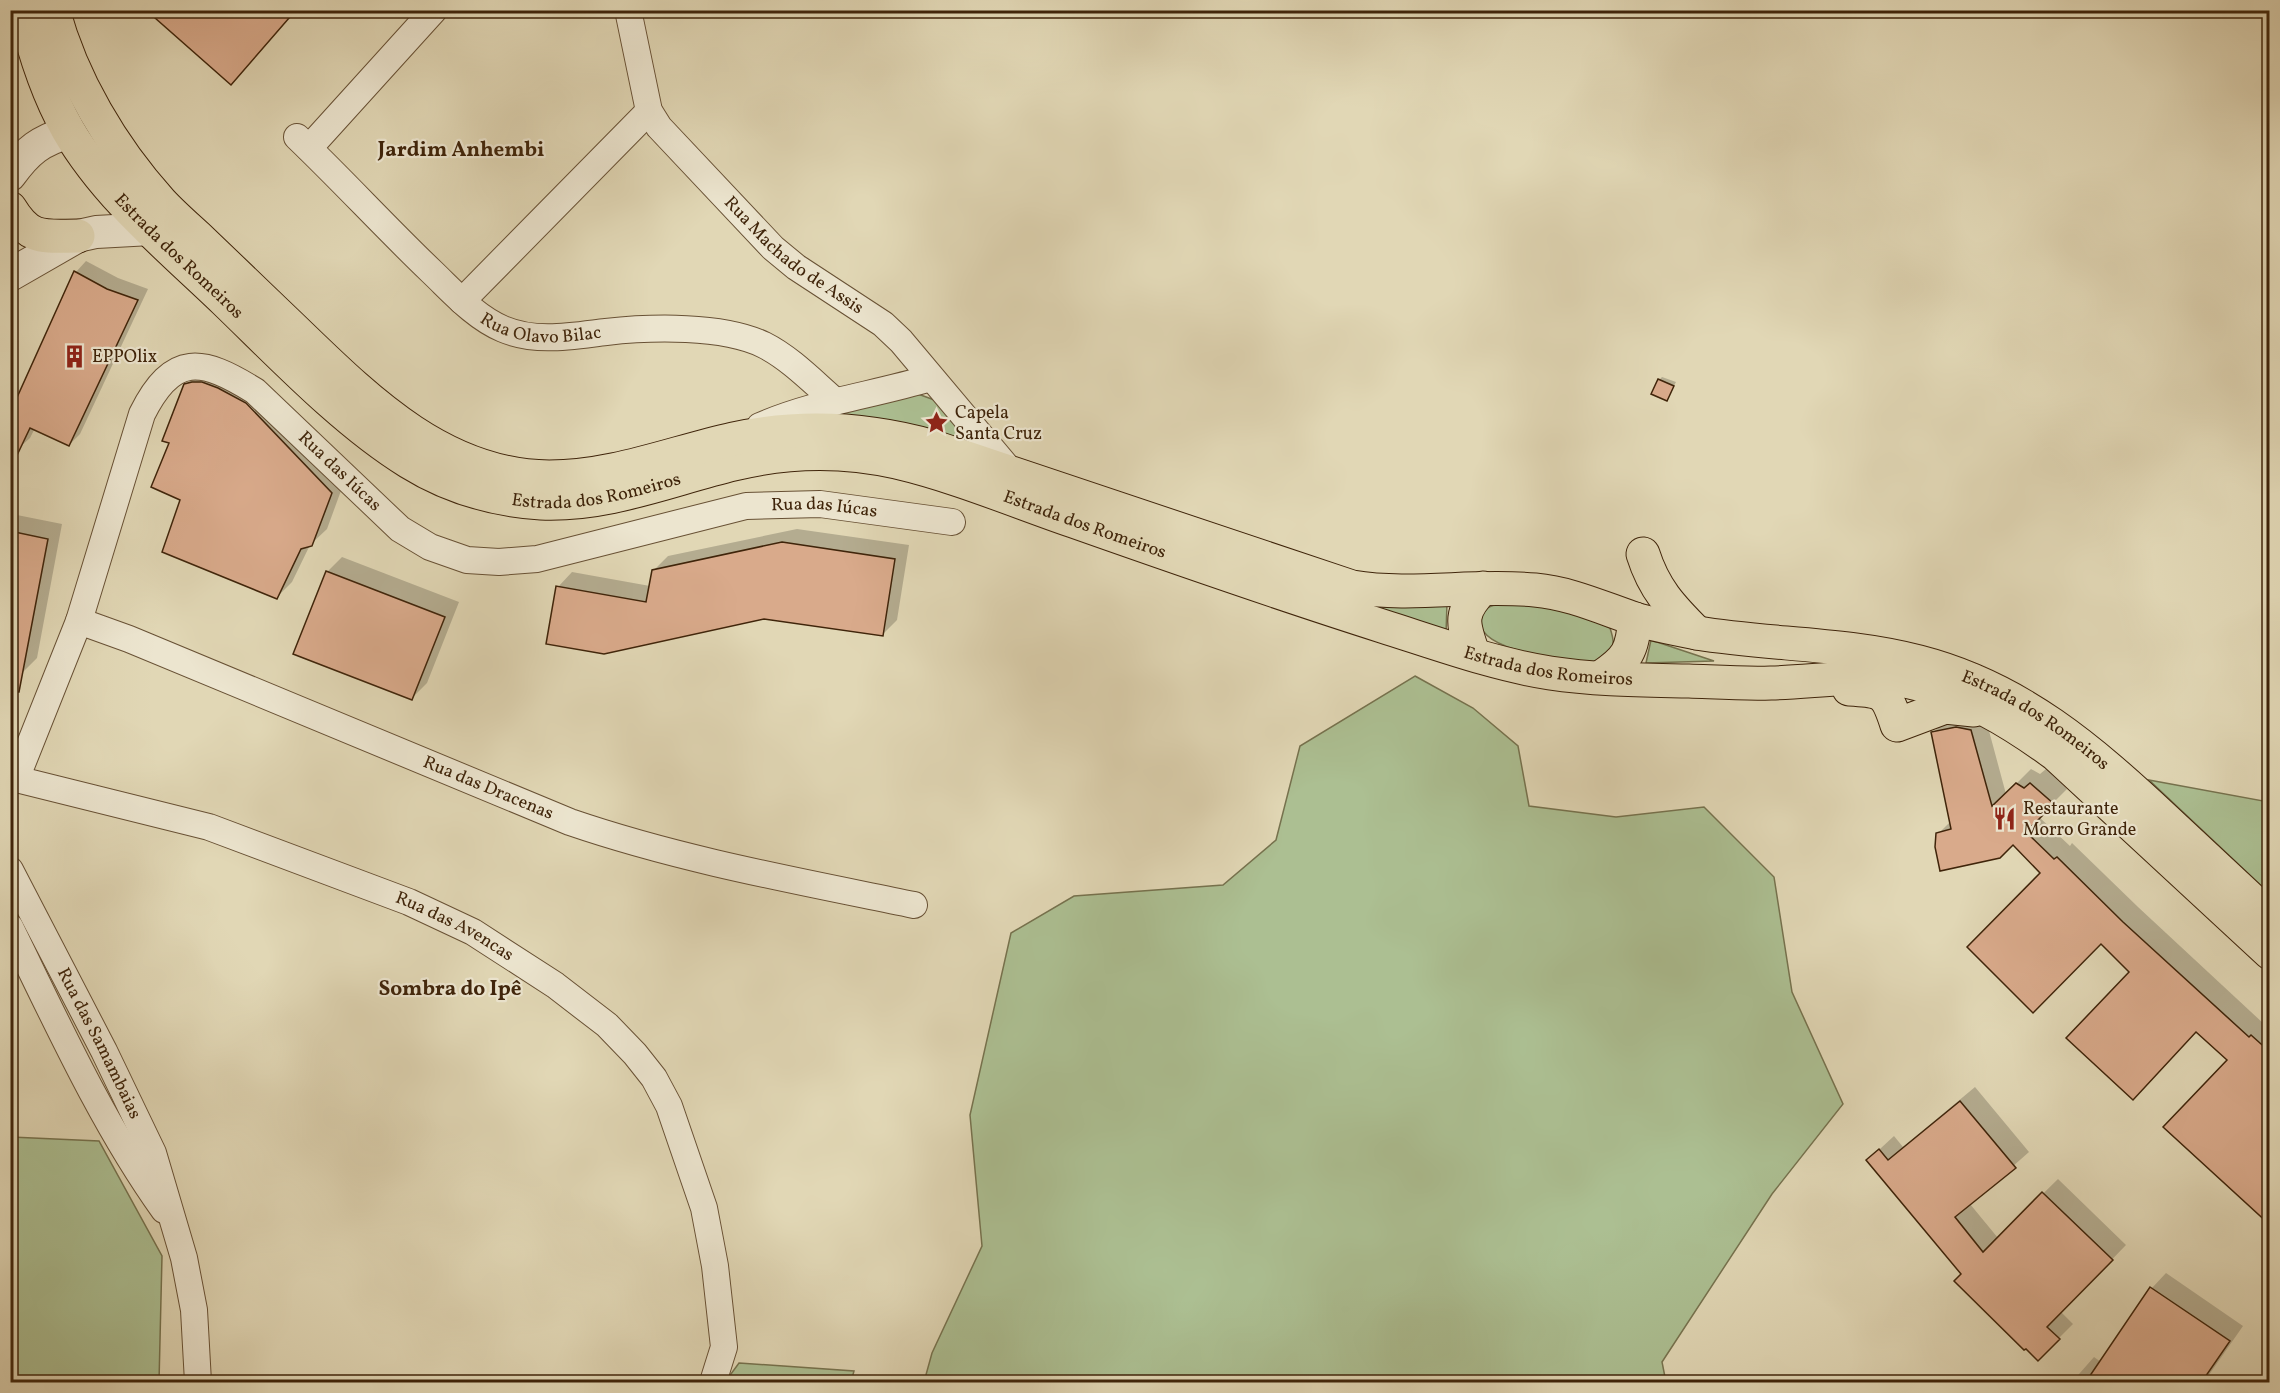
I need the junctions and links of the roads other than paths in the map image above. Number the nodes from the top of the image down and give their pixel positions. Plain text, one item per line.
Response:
1 (24, 10) edge
2 (53, 10) edge
3 (434, 10) edge
4 (628, 10) edge
5 (649, 111) junction
6 (69, 132) junction
7 (10, 176) edge
8 (10, 208) edge
9 (156, 216) junction
10 (78, 236) junction
11 (10, 275) edge
12 (462, 301) junction
13 (930, 378) junction
14 (835, 401) junction
15 (730, 440) junction
16 (1011, 472) junction
17 (952, 522) dead end
18 (1643, 554) dead end
19 (1483, 588) junction
20 (1635, 619) junction
21 (79, 621) junction
22 (1697, 633) junction
23 (1473, 653) junction
24 (1601, 677) junction
25 (1769, 683) junction
26 (1995, 714) junction
27 (13, 780) edge
28 (12, 876) edge
29 (914, 905) dead end
30 (2270, 917) edge
31 (10, 927) edge
32 (2270, 953) edge
33 (173, 1223) junction
34 (198, 1383) edge
35 (713, 1383) edge

1 - 6 main road, Estrada dos Romeiros
2 - 9 main road, Estrada dos Romeiros
3 - 12 street, Rua Olavo Bilac
4 - 5 street, Rua Machado de Assis
5 - 12 street
5 - 13 street, Rua Machado de Assis
6 - 7 street
6 - 9 main road, Estrada dos Romeiros
8 - 10 main road
9 - 10 street
9 - 15 main road, Estrada dos Romeiros
9 - 23 main road, Estrada dos Romeiros
10 - 11 street
12 - 14 street, Rua Olavo Bilac
13 - 14 street
13 - 16 street, Rua Machado de Assis
14 - 15 street
15 - 16 main road, Estrada dos Romeiros
16 - 19 main road, Estrada dos Romeiros
17 - 21 street, Rua das Iúcas
18 - 22 main road
19 - 20 main road, Estrada dos Romeiros
19 - 23 main road
20 - 22 main road, Estrada dos Romeiros
20 - 24 main road
21 - 27 street, Rua das Iúcas
21 - 29 street, Rua das Dracenas
22 - 30 main road, Estrada dos Romeiros
23 - 24 main road, Estrada dos Romeiros
24 - 25 main road, Estrada dos Romeiros
25 - 26 main road, Estrada dos Romeiros
25 - 26 main road
26 - 32 main road, Estrada dos Romeiros
27 - 35 street, Rua das Avencas
28 - 33 street, Rua das Samambaias
31 - 33 street, Rua das Samambaias
33 - 34 street, Rua das Samambaias

